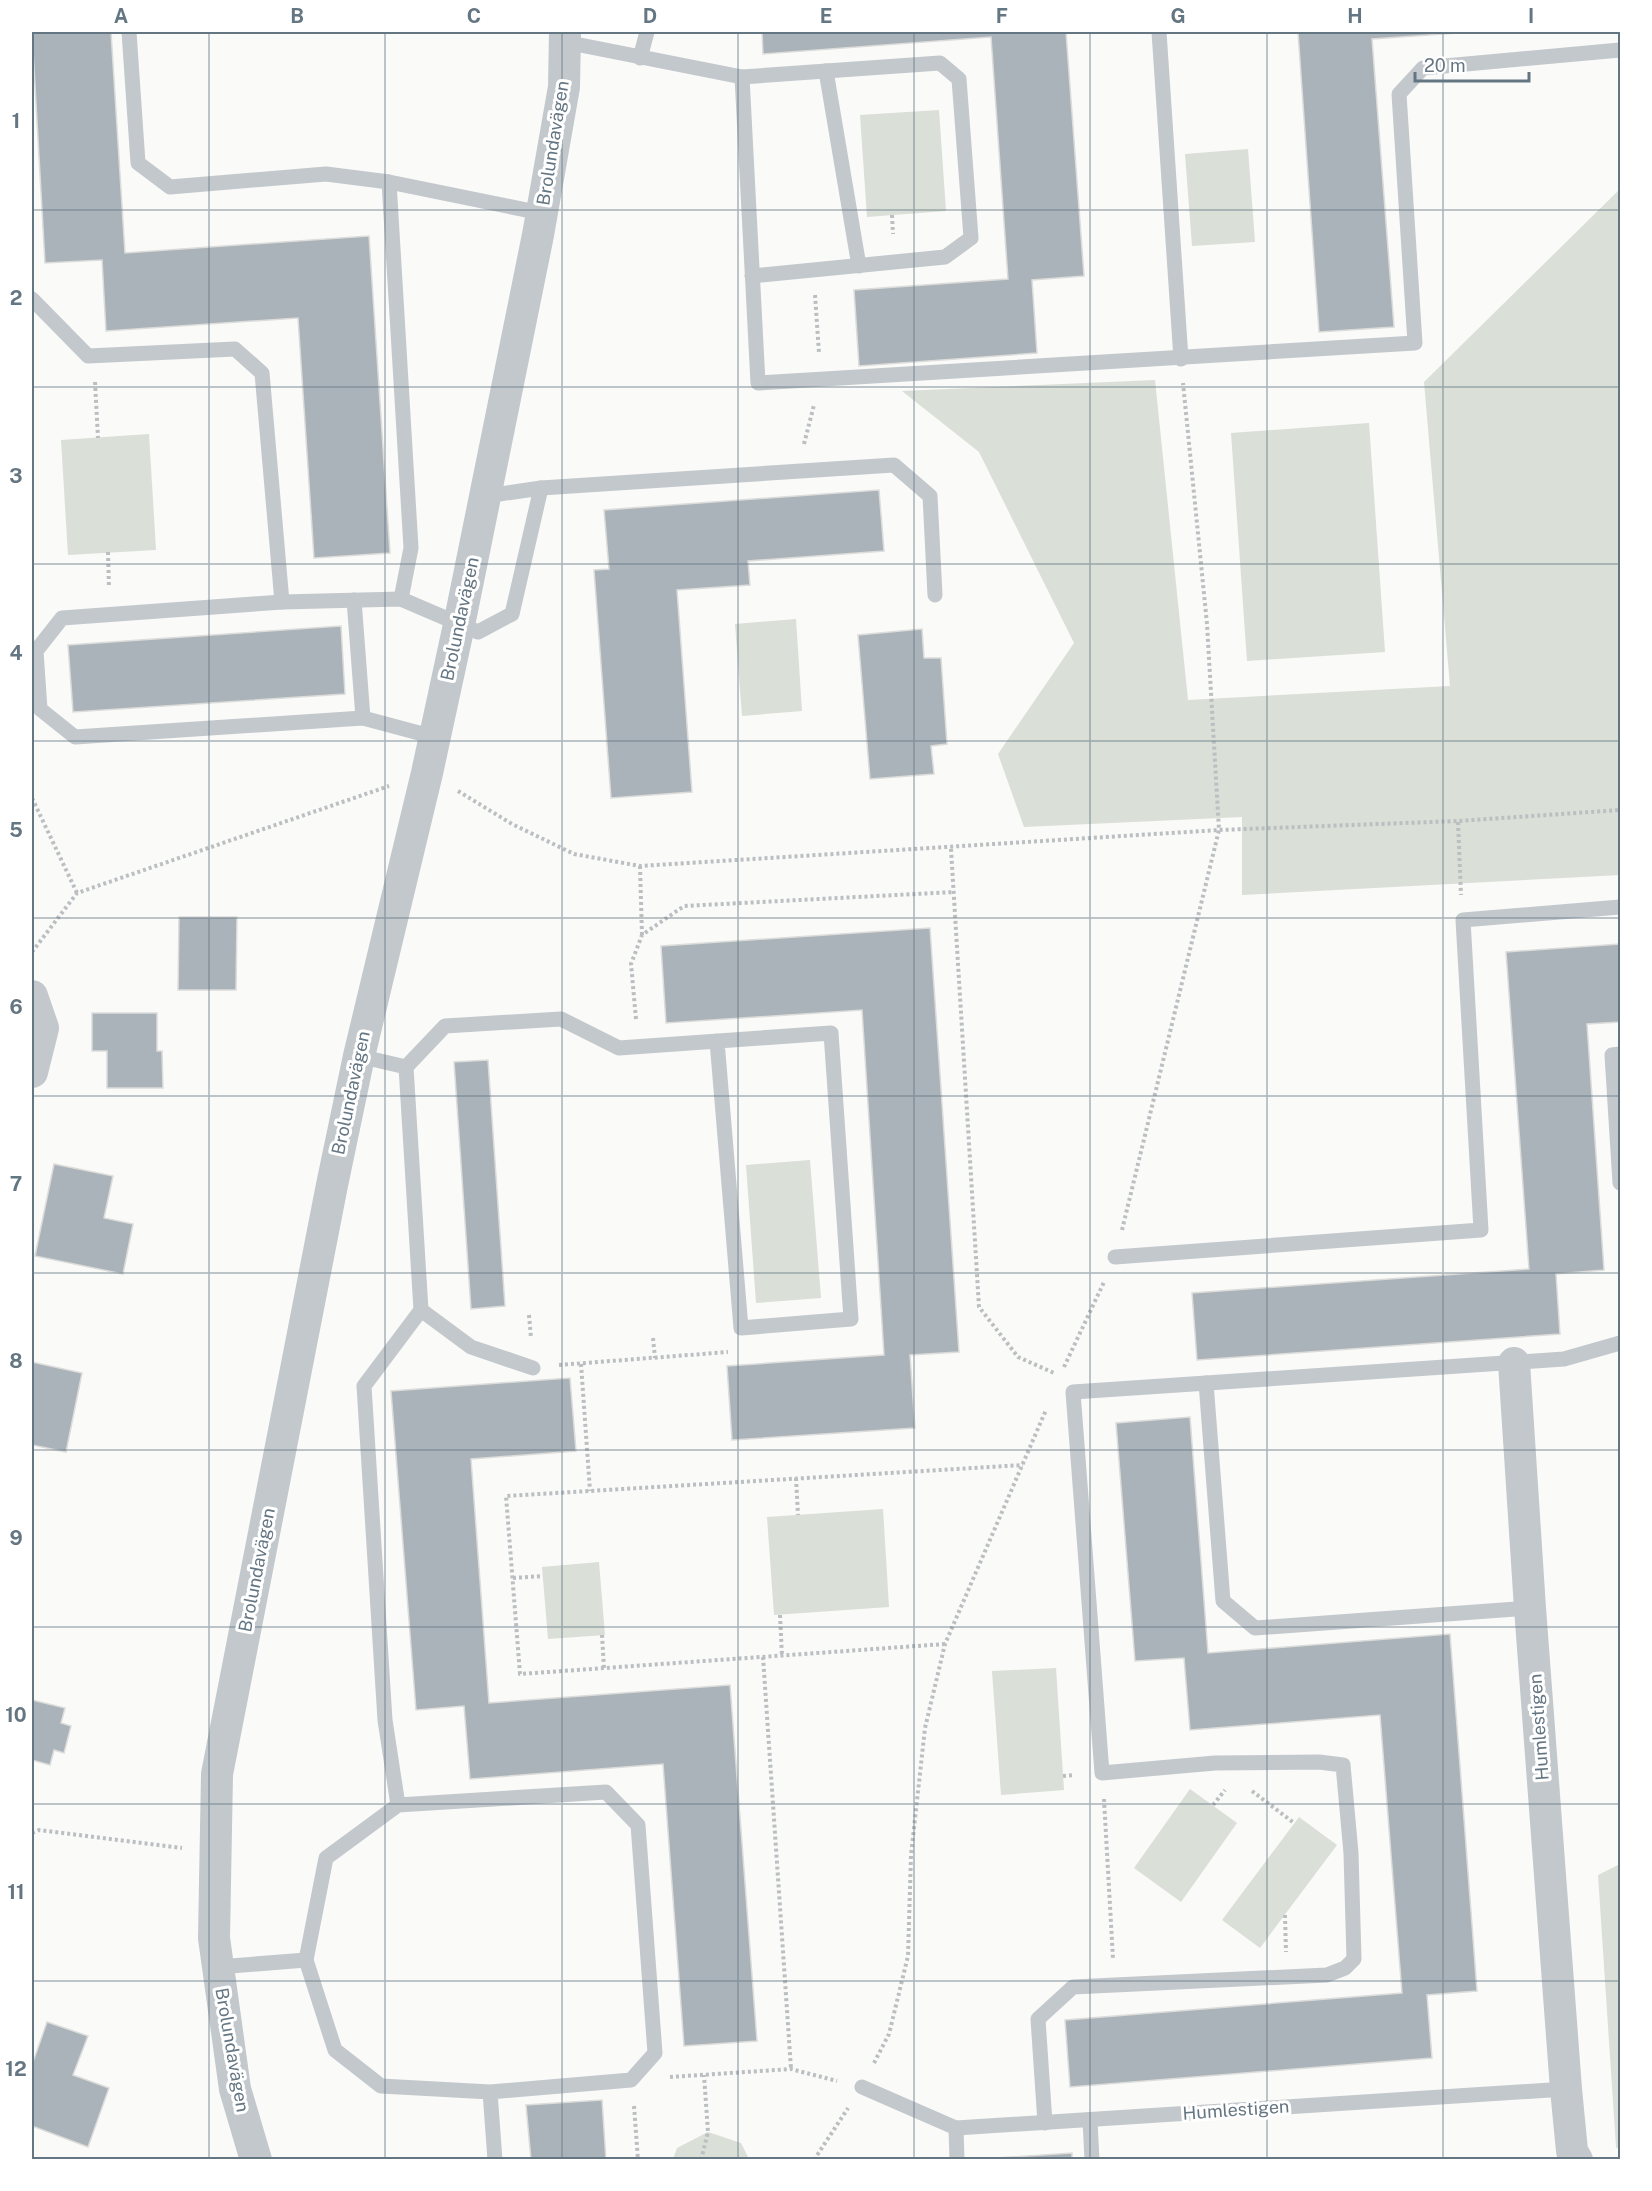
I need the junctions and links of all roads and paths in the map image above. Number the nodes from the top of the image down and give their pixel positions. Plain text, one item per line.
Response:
1 (129, 32) edge
2 (647, 32) edge
3 (1158, 32) edge
4 (565, 37) edge
5 (1620, 50) edge
6 (640, 58) junction
7 (826, 71) junction
8 (742, 77) junction
9 (389, 182) junction
10 (541, 213) junction
11 (859, 266) junction
12 (752, 276) junction
13 (32, 299) edge
14 (94, 356) junction
15 (1180, 358) junction
16 (98, 438) dead end
17 (541, 488) junction
18 (486, 496) junction
19 (108, 552) dead end
20 (935, 595) dead end
21 (401, 599) junction
22 (354, 600) junction
23 (282, 602) junction
24 (111, 614) junction
25 (459, 625) junction
26 (363, 718) junction
27 (434, 737) junction
28 (427, 772) junction
29 (32, 798) edge
30 (1620, 810) edge
31 (1458, 821) junction
32 (1219, 830) junction
33 (951, 849) junction
34 (640, 866) junction
35 (77, 892) junction
36 (954, 892) junction
37 (1620, 907) edge
38 (1463, 920) junction
39 (642, 935) junction
40 (32, 952) edge
41 (32, 996) edge
42 (717, 1041) junction
43 (638, 1047) junction
44 (1620, 1054) edge
45 (359, 1056) junction
46 (406, 1067) junction
47 (32, 1072) edge
48 (1620, 1183) edge
49 (1115, 1257) junction
50 (421, 1310) junction
51 (755, 1327) junction
52 (653, 1338) dead end
53 (1620, 1343) edge
54 (655, 1358) junction
55 (581, 1364) junction
56 (1514, 1364) junction
57 (533, 1368) joint
58 (1206, 1383) junction
59 (1048, 1405) dead end
60 (1023, 1465) junction
61 (796, 1478) junction
62 (590, 1491) junction
63 (798, 1515) dead end
64 (543, 1576) dead end
65 (513, 1578) junction
66 (1530, 1608) junction
67 (780, 1615) dead end
68 (602, 1635) dead end
69 (945, 1644) junction
70 (782, 1656) junction
71 (763, 1657) junction
72 (604, 1668) junction
73 (1215, 1763) junction
74 (1102, 1773) junction
75 (1063, 1776) dead end
76 (398, 1805) junction
77 (1294, 1823) dead end
78 (32, 1833) edge
79 (216, 1852) junction
80 (1285, 1916) dead end
81 (306, 1960) junction
82 (218, 1967) junction
83 (1287, 1977) junction
84 (1115, 1984) junction
85 (791, 2069) junction
86 (704, 2075) junction
87 (632, 2080) junction
88 (862, 2087) junction
89 (1566, 2090) junction
90 (490, 2092) junction
91 (1090, 2120) junction
92 (1046, 2123) junction
93 (956, 2128) junction
94 (256, 2160) edge
95 (495, 2160) edge
96 (638, 2160) edge
97 (701, 2160) edge
98 (814, 2160) edge
99 (957, 2160) edge
100 (1092, 2160) edge
101 (1577, 2160) edge

1 - 9 lane
2 - 6 lane
3 - 15 lane
4 - 6 lane
4 - 10 street, Brolundavägen
5 - 15 lane
6 - 8 lane
7 - 8 lane
7 - 11 lane
7 - 11 lane
8 - 12 lane
9 - 10 lane
9 - 21 lane
10 - 18 street, Brolundavägen
11 - 12 lane
12 - 15 lane
13 - 14 lane
14 - 16 path
14 - 23 lane
15 - 32 path
17 - 18 lane
17 - 20 lane
17 - 25 lane
18 - 25 street, Brolundavägen
19 - 24 path
21 - 22 lane
21 - 25 lane
22 - 23 lane
22 - 26 lane
23 - 24 lane
24 - 26 lane
25 - 27 street, Brolundavägen
26 - 27 lane
27 - 28 street, Brolundavägen
28 - 34 path
28 - 35 path
28 - 45 street, Brolundavägen
29 - 35 path
30 - 31 path
31 - 32 path
31 - 38 path
32 - 33 path
32 - 49 path
33 - 34 path
33 - 36 path
34 - 39 path
35 - 40 path
36 - 39 path
36 - 49 path
37 - 38 lane
38 - 49 lane
39 - 43 path
41 - 47 street
42 - 43 lane
42 - 51 lane
42 - 51 lane
43 - 46 lane
44 - 48 lane
45 - 46 lane
45 - 79 street, Brolundavägen
46 - 50 lane
50 - 57 lane
50 - 76 lane
51 - 54 path
52 - 54 path
53 - 56 lane
54 - 55 path
55 - 57 path
55 - 62 path
56 - 58 lane
56 - 66 street, Humlestigen
58 - 66 lane
58 - 74 lane
59 - 60 path
60 - 61 path
60 - 69 path
61 - 62 path
61 - 63 path
62 - 65 path
64 - 65 path
65 - 72 path
66 - 89 street, Humlestigen
67 - 70 path
68 - 72 path
69 - 70 path
69 - 88 path
70 - 71 path
71 - 72 path
71 - 85 path
73 - 74 lane
73 - 77 path
73 - 83 lane
74 - 75 path
74 - 84 path
76 - 81 lane
76 - 87 lane
78 - 79 path
79 - 82 street, Brolundavägen
80 - 83 path
81 - 82 lane
81 - 90 lane
82 - 94 street, Brolundavägen
83 - 84 lane
84 - 92 lane
85 - 86 path
85 - 88 path
86 - 87 path
86 - 97 path
87 - 90 lane
87 - 96 path
88 - 93 lane
88 - 98 path
89 - 91 lane, Humlestigen
89 - 101 street, Humlestigen
90 - 95 lane
91 - 92 lane, Humlestigen
91 - 100 lane
92 - 93 lane, Humlestigen
93 - 99 lane

